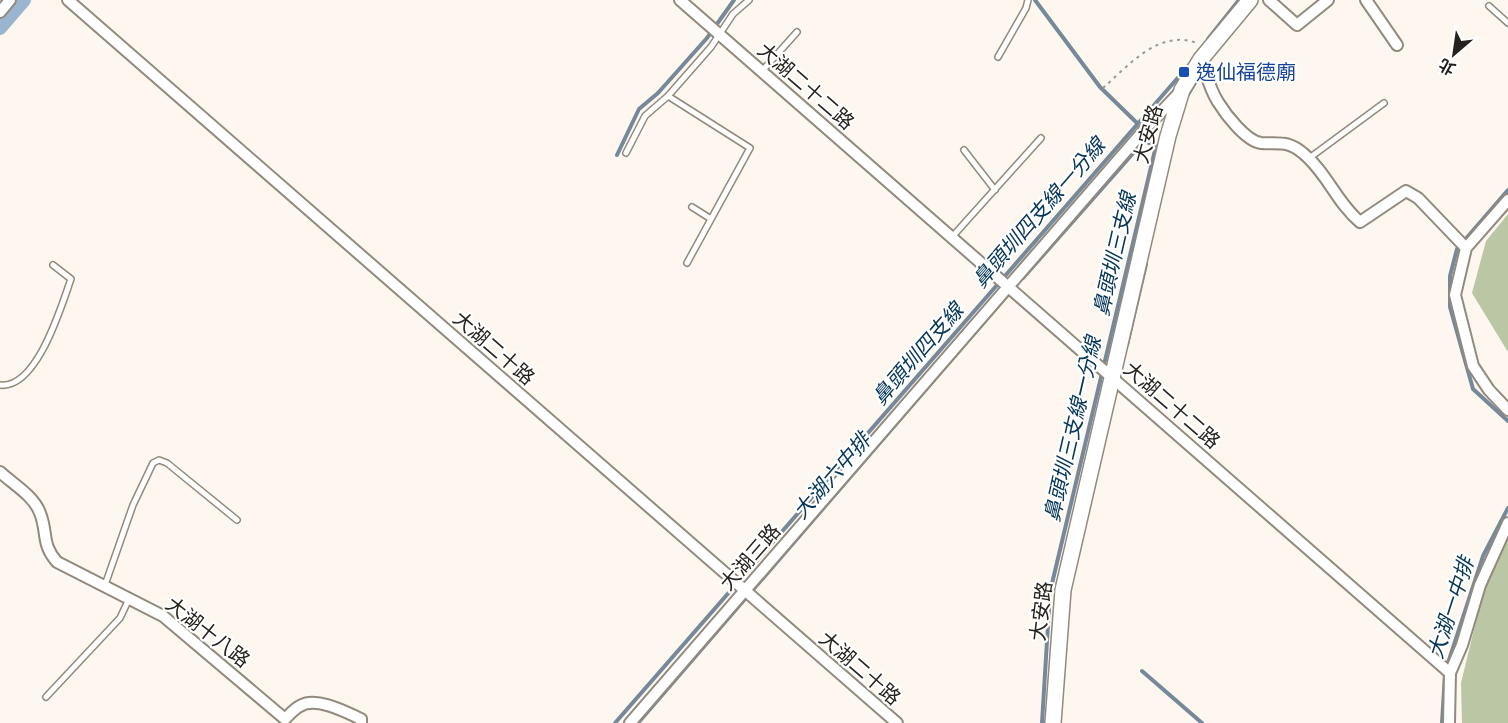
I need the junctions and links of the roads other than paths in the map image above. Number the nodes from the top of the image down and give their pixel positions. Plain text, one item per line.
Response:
1 (10, 0) edge
2 (68, 0) edge
3 (680, 0) edge
4 (749, 0) edge
5 (1028, 0) edge
6 (1250, 0) edge
7 (1269, 0) edge
8 (1328, 0) edge
9 (1366, 0) edge
10 (1489, 6) dead end
11 (0, 12) edge
12 (1508, 24) edge
13 (797, 32) dead end
14 (718, 33) junction
15 (1397, 45) dead end
16 (1206, 54) junction
17 (998, 57) dead end
18 (762, 72) junction
19 (1182, 90) junction
20 (668, 96) junction
21 (1384, 103) dead end
22 (1041, 138) dead end
23 (964, 150) dead end
24 (626, 153) dead end
25 (1308, 159) junction
26 (994, 190) junction
27 (1508, 200) edge
28 (692, 207) dead end
29 (711, 219) junction
30 (952, 237) junction
31 (1466, 248) junction
32 (687, 263) dead end
33 (52, 265) dead end
34 (1009, 286) junction
35 (1114, 378) junction
36 (0, 386) edge
37 (1508, 410) edge
38 (0, 472) edge
39 (237, 520) dead end
40 (1508, 522) edge
41 (105, 585) junction
42 (745, 592) junction
43 (129, 599) junction
44 (1450, 673) junction
45 (46, 697) dead end
46 (284, 721) edge
47 (361, 723) edge
48 (630, 723) edge
49 (897, 723) edge
50 (1053, 723) edge
51 (1449, 723) edge

1 - 11 street
2 - 42 street, 大湖二十路
3 - 14 street, 大湖二十二路
4 - 14 lane
5 - 17 lane
6 - 16 street, 大安路
7 - 8 street
9 - 15 street
10 - 12 lane
13 - 18 lane
14 - 18 street, 大湖二十二路
14 - 20 lane
16 - 19 street, 大安路
16 - 25 street
18 - 30 street, 大湖二十二路
19 - 34 street, 大湖三路
19 - 35 street, 大安路
20 - 24 lane
20 - 29 lane
21 - 25 lane
22 - 26 lane
23 - 26 lane
25 - 31 street
26 - 30 lane
27 - 31 street
28 - 29 lane
29 - 32 lane
30 - 34 street, 大湖二十二路
31 - 37 street
33 - 36 lane
34 - 35 street, 大湖二十二路
34 - 42 street, 大湖三路
35 - 44 street, 大湖二十二路
35 - 50 street, 大安路
38 - 41 street, 大湖十八路
39 - 41 lane
40 - 44 street
41 - 43 street, 大湖十八路
42 - 48 street, 大湖三路
42 - 49 street, 大湖二十路
43 - 45 lane
43 - 46 street, 大湖十八路
44 - 51 street
46 - 47 street, 大湖十八路

